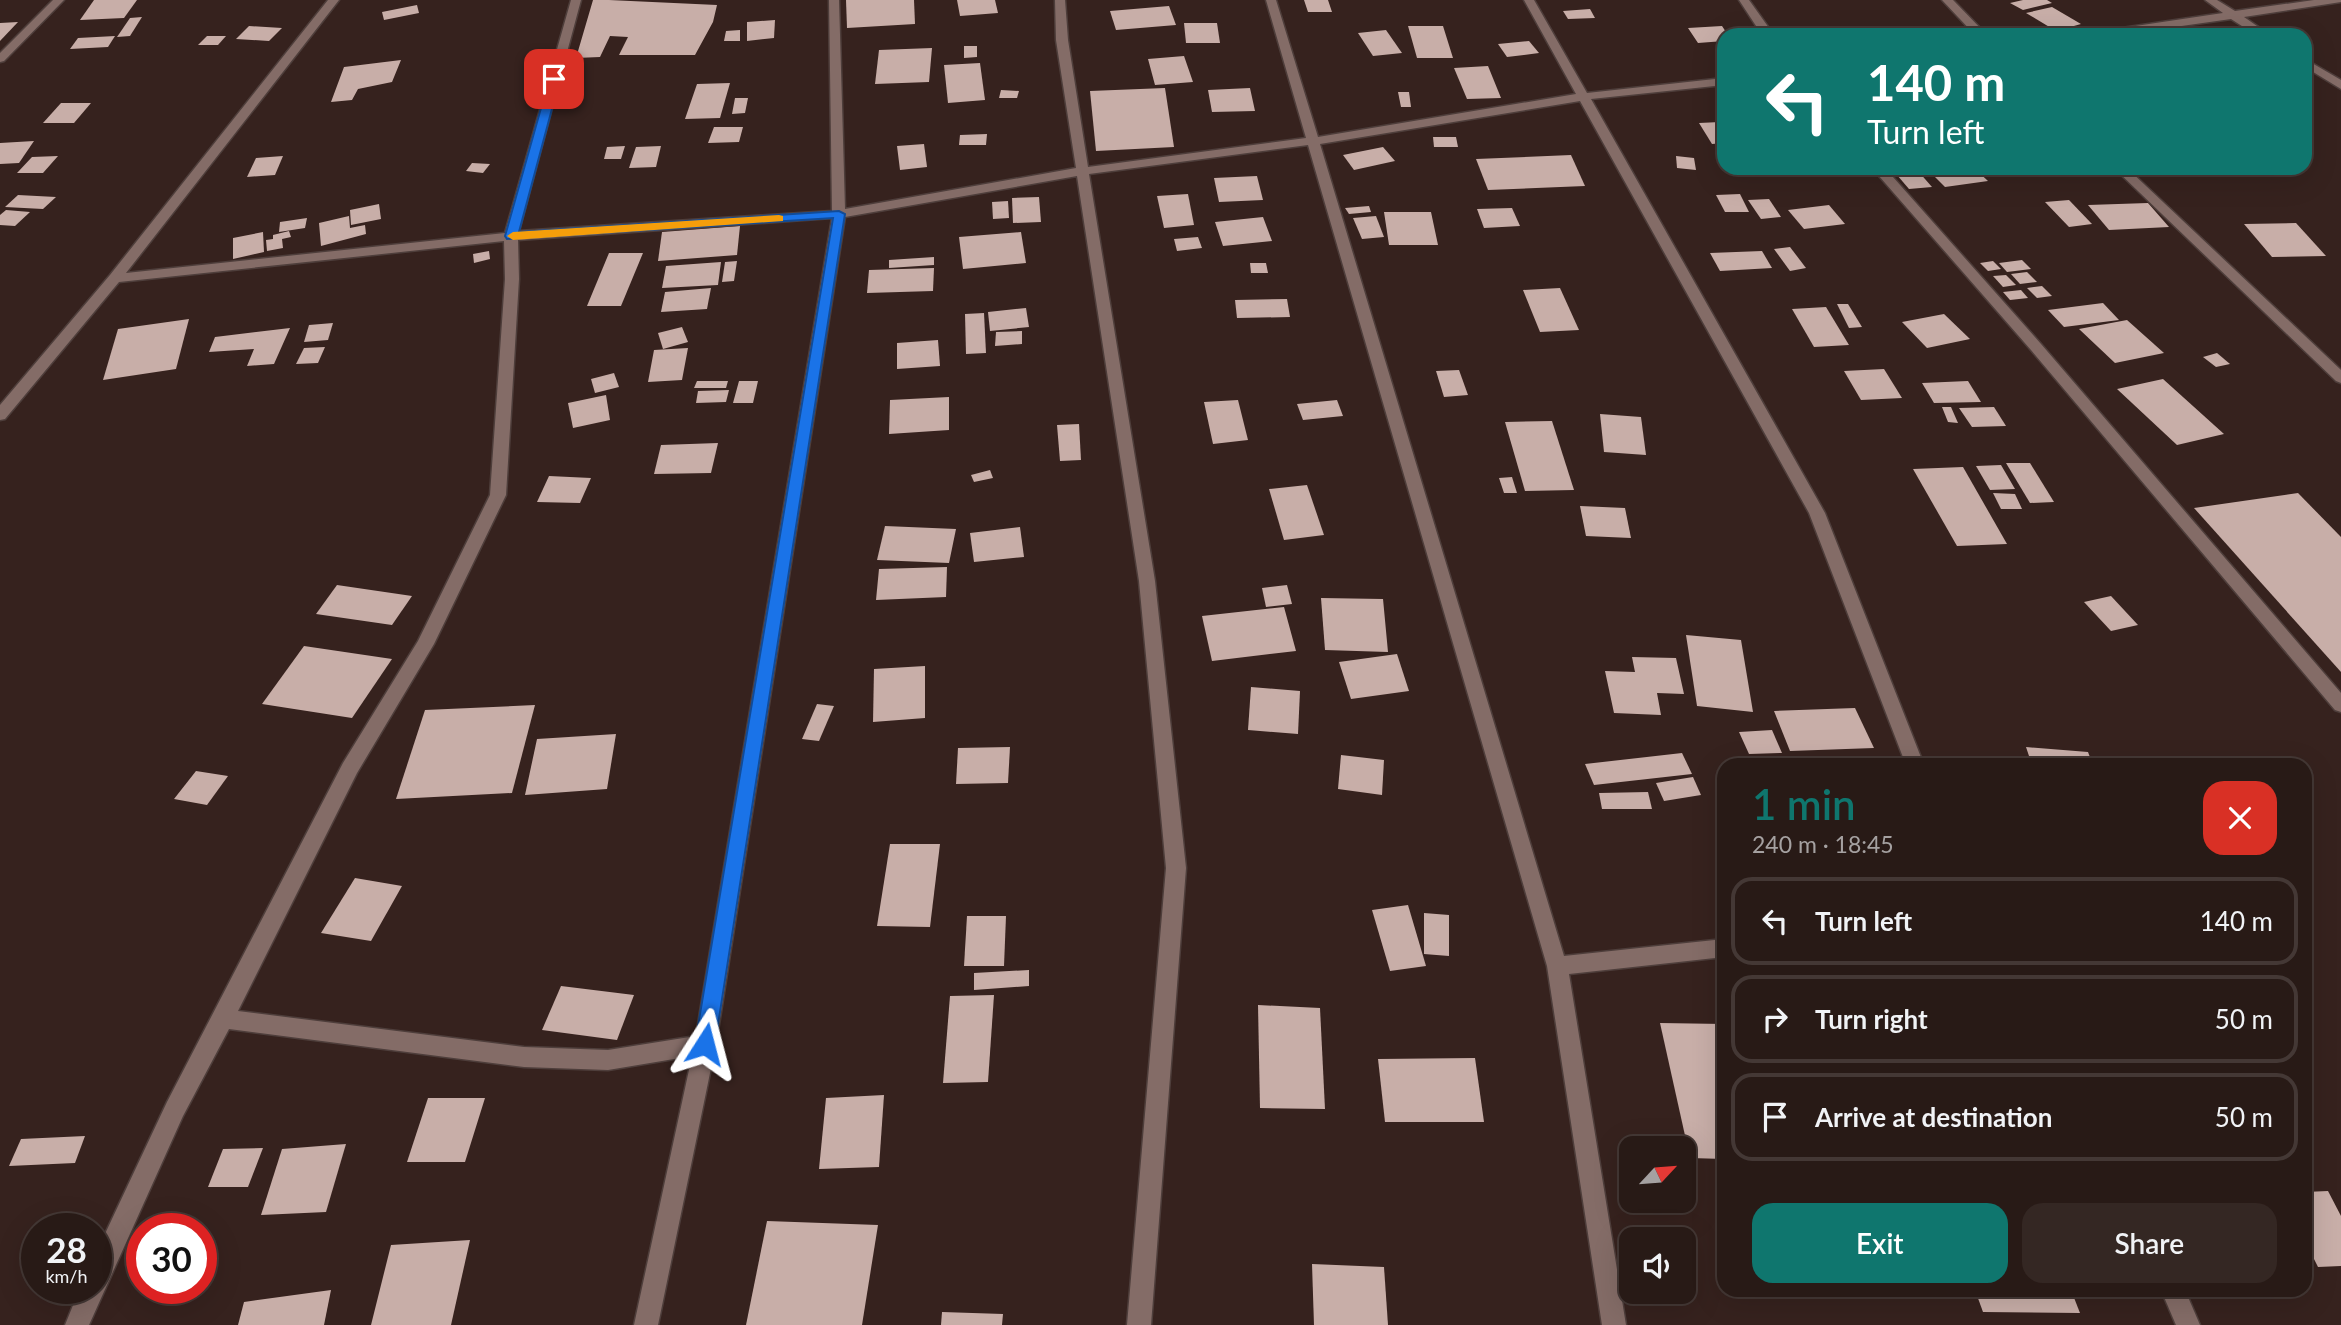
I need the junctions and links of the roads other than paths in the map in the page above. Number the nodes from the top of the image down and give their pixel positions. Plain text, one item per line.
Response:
1 (59, 0) edge
2 (334, 0) edge
3 (576, 0) edge
4 (834, 0) edge
5 (1060, 0) edge
6 (1271, 0) edge
7 (1529, 0) edge
8 (1744, 0) edge
9 (1947, 0) edge
10 (2210, 0) edge
11 (2337, 0) edge
12 (2232, 14) junction
13 (1763, 28) edge
14 (1974, 28) edge
15 (2141, 28) edge
16 (2253, 28) edge
17 (0, 59) edge
18 (2312, 67) edge
19 (1717, 82) edge
20 (2341, 86) edge
21 (1581, 97) junction
22 (1314, 141) junction
23 (1083, 170) junction
24 (1884, 175) edge
25 (2127, 175) edge
26 (839, 214) junction
27 (512, 236) junction
28 (115, 278) junction
29 (2341, 378) edge
30 (0, 415) edge
31 (2341, 705) edge
32 (1912, 758) edge
33 (1717, 949) edge
34 (1557, 966) junction
35 (223, 1019) junction
36 (705, 1044) junction
37 (112, 1247) edge
38 (2176, 1297) edge
39 (86, 1304) edge
40 (77, 1325) edge
41 (646, 1325) edge
42 (1139, 1325) edge
43 (1614, 1325) edge
44 (2188, 1325) edge

1 - 17 street
2 - 28 street
3 - 27 street
4 - 26 street
5 - 23 street
6 - 22 street
7 - 21 street
8 - 13 street
9 - 14 street
10 - 12 street
11 - 12 street
12 - 15 street
12 - 16 street
18 - 20 street
19 - 21 street
21 - 22 street
21 - 32 street
22 - 23 street
22 - 34 street
23 - 26 street
23 - 42 street
24 - 31 street
25 - 29 street
26 - 27 street
26 - 36 street
27 - 28 street
27 - 35 street
28 - 30 street
33 - 34 street
34 - 43 street
35 - 36 street
35 - 37 street
36 - 41 street
38 - 44 street
39 - 40 street

